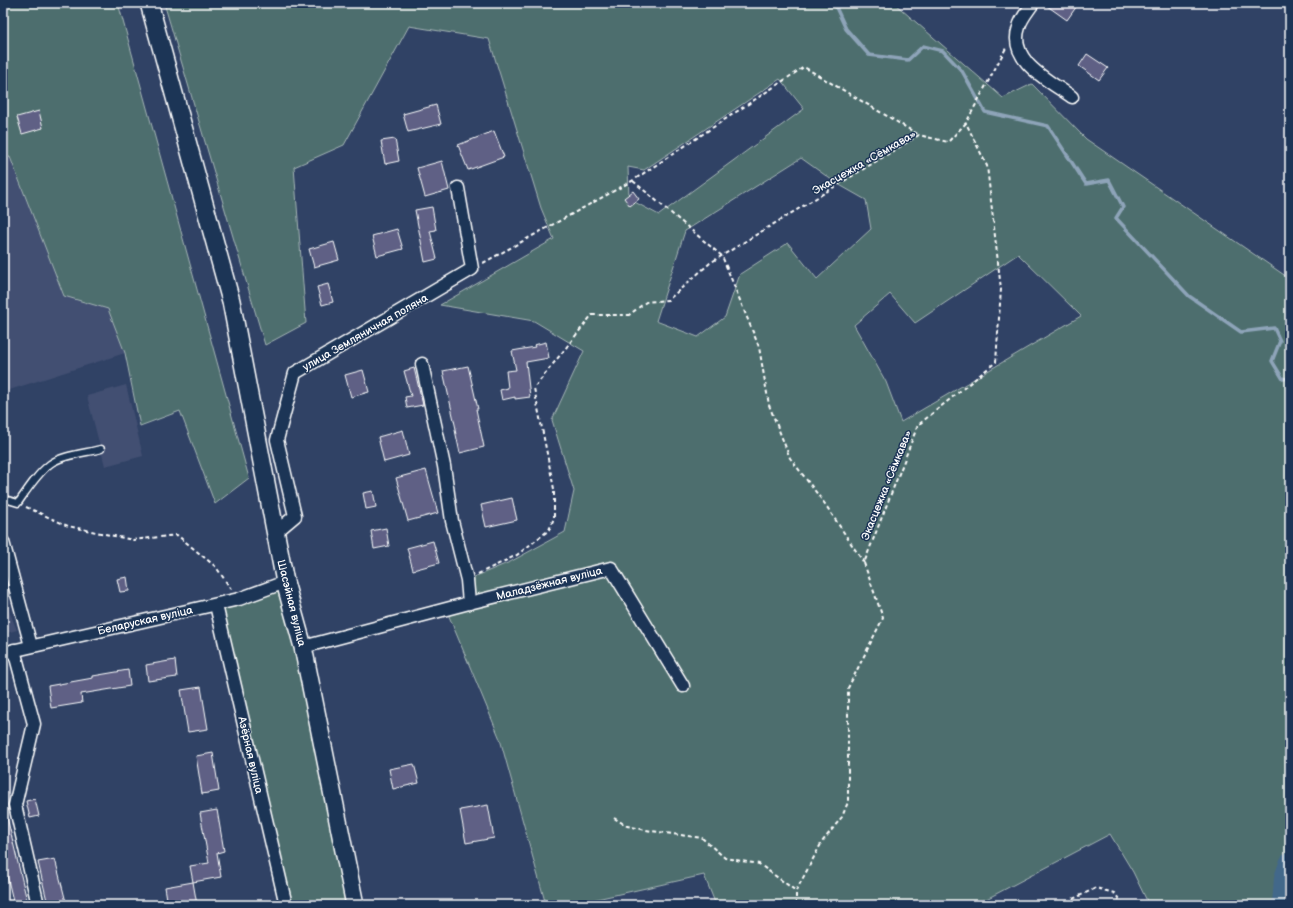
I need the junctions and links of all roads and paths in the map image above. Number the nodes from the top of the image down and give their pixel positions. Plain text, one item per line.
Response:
1 (149, 3) edge
2 (1033, 3) edge
3 (1008, 46) dead end
4 (1072, 97) dead end
5 (966, 123) junction
6 (919, 136) junction
7 (632, 181) junction
8 (458, 188) dead end
9 (722, 256) junction
10 (472, 269) junction
11 (422, 364) dead end
12 (100, 449) dead end
13 (3, 500) edge
14 (18, 503) junction
15 (276, 532) junction
16 (3, 542) edge
17 (864, 563) junction
18 (467, 580) junction
19 (285, 582) junction
20 (239, 599) junction
21 (470, 603) junction
22 (216, 605) junction
23 (31, 646) junction
24 (302, 647) junction
25 (8, 651) edge
26 (683, 686) dead end
27 (614, 818) dead end
28 (796, 892) junction
29 (38, 905) edge
30 (286, 905) edge
31 (355, 905) edge
32 (796, 905) edge
33 (1060, 905) edge
34 (1124, 905) edge

1 - 15 main road, Шасэйная вуліца
2 - 4 street
3 - 5 path
5 - 6 path, Экасцежка «Сёмкава»
5 - 17 path, Экасцежка «Сёмкава»
6 - 7 path
6 - 9 path, Экасцежка «Сёмкава»
7 - 9 path
7 - 10 path
8 - 10 street
9 - 17 path, Экасцежка «Сёмкава»
9 - 18 path
10 - 15 street, улица Земляничная поляна
11 - 18 street
12 - 14 lane
13 - 14 lane
14 - 20 path
15 - 19 main road, Шасэйная вуліца
16 - 23 street
17 - 28 path, Экасцежка «Сёмкава»
18 - 21 street
19 - 20 street, Беларуская вуліца
19 - 24 main road, Шасэйная вуліца
20 - 22 street, Беларуская вуліца
21 - 24 street, Маладзёжная вуліца
21 - 26 street, Маладзёжная вуліца
22 - 23 street, Беларуская вуліца
22 - 30 street, Азёрная вуліца
23 - 25 street, Беларуская вуліца
24 - 31 main road, Шасэйная вуліца
25 - 29 street
27 - 28 path
28 - 32 path, Экасцежка «Сёмкава»
33 - 34 path

